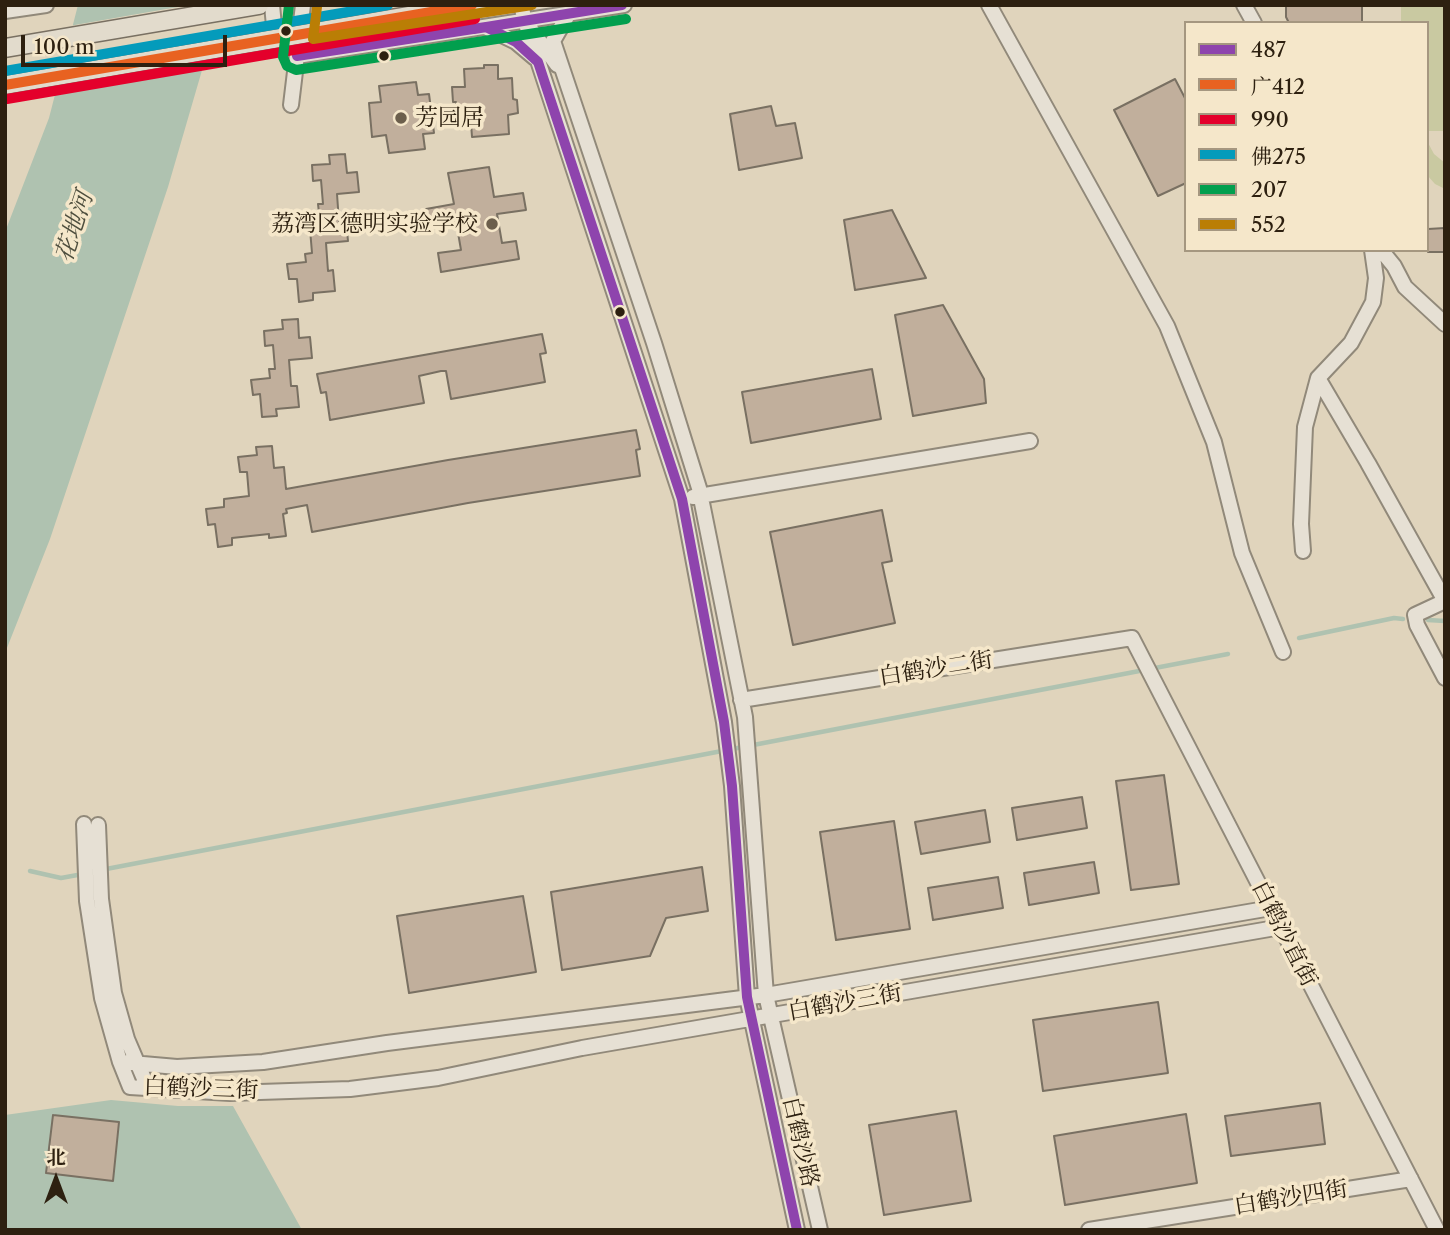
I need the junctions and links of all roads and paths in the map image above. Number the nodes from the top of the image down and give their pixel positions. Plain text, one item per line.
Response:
1 (46, 5) edge
2 (259, 5) edge
3 (272, 5) edge
4 (303, 5) edge
5 (473, 5) edge
6 (521, 5) edge
7 (624, 5) edge
8 (989, 5) edge
9 (1244, 5) edge
10 (5, 11) edge
11 (568, 15) junction
12 (525, 21) junction
13 (1253, 21) edge
14 (274, 26) dead end
15 (486, 27) junction
16 (5, 48) edge
17 (296, 57) junction
18 (538, 62) junction
19 (564, 75) junction
20 (5, 85) edge
21 (291, 105) dead end
22 (1372, 252) edge
23 (1383, 252) edge
24 (1445, 324) edge
25 (1318, 378) junction
26 (1030, 441) dead end
27 (700, 496) junction
28 (682, 499) junction
29 (1303, 551) dead end
30 (1445, 601) edge
31 (1132, 638) joint
32 (1283, 652) dead end
33 (1445, 678) edge
34 (741, 700) junction
35 (91, 831) dead end
36 (94, 900) junction
37 (1271, 908) junction
38 (1281, 927) junction
39 (766, 995) junction
40 (747, 997) junction
41 (771, 1015) junction
42 (752, 1018) junction
43 (120, 1062) junction
44 (137, 1062) junction
45 (148, 1088) junction
46 (1411, 1179) junction
47 (797, 1230) edge
48 (820, 1230) edge
49 (1088, 1230) edge
50 (1437, 1230) edge

1 - 10 street
2 - 16 main road
3 - 14 street
4 - 17 street
5 - 20 main road, bridge
6 - 12 street, 白鹤沙路
7 - 11 street
8 - 32 street
9 - 13 street
11 - 12 street
11 - 19 street, 白鹤沙路
12 - 15 street
12 - 18 street, 白鹤沙路
12 - 19 street
15 - 17 street
15 - 18 street
17 - 21 street
18 - 28 street, 白鹤沙路
19 - 27 street, 白鹤沙路
22 - 25 street
23 - 24 street
25 - 29 street
25 - 30 street
26 - 27 street
27 - 28 street
27 - 34 street, 白鹤沙路
28 - 40 street, 白鹤沙路
30 - 33 street
31 - 34 street, 白鹤沙二街
31 - 37 street, 白鹤沙直街
34 - 39 street, 白鹤沙路
35 - 36 street
36 - 43 street
36 - 44 street
37 - 38 street, 白鹤沙直街
37 - 39 street, 白鹤沙三街
38 - 41 street, 白鹤沙三街
38 - 46 street, 白鹤沙直街
39 - 40 street, 白鹤沙三街
39 - 41 street, 白鹤沙路
40 - 42 street, 白鹤沙路
40 - 44 street, 白鹤沙三街
41 - 42 street, 白鹤沙三街
41 - 48 street, 白鹤沙路
42 - 45 street, 白鹤沙三街
42 - 47 street, 白鹤沙路
43 - 44 street, 白鹤沙三街
43 - 45 street, 白鹤沙三街
44 - 45 street
46 - 49 street, 白鹤沙四街
46 - 50 street, 白鹤沙直街

